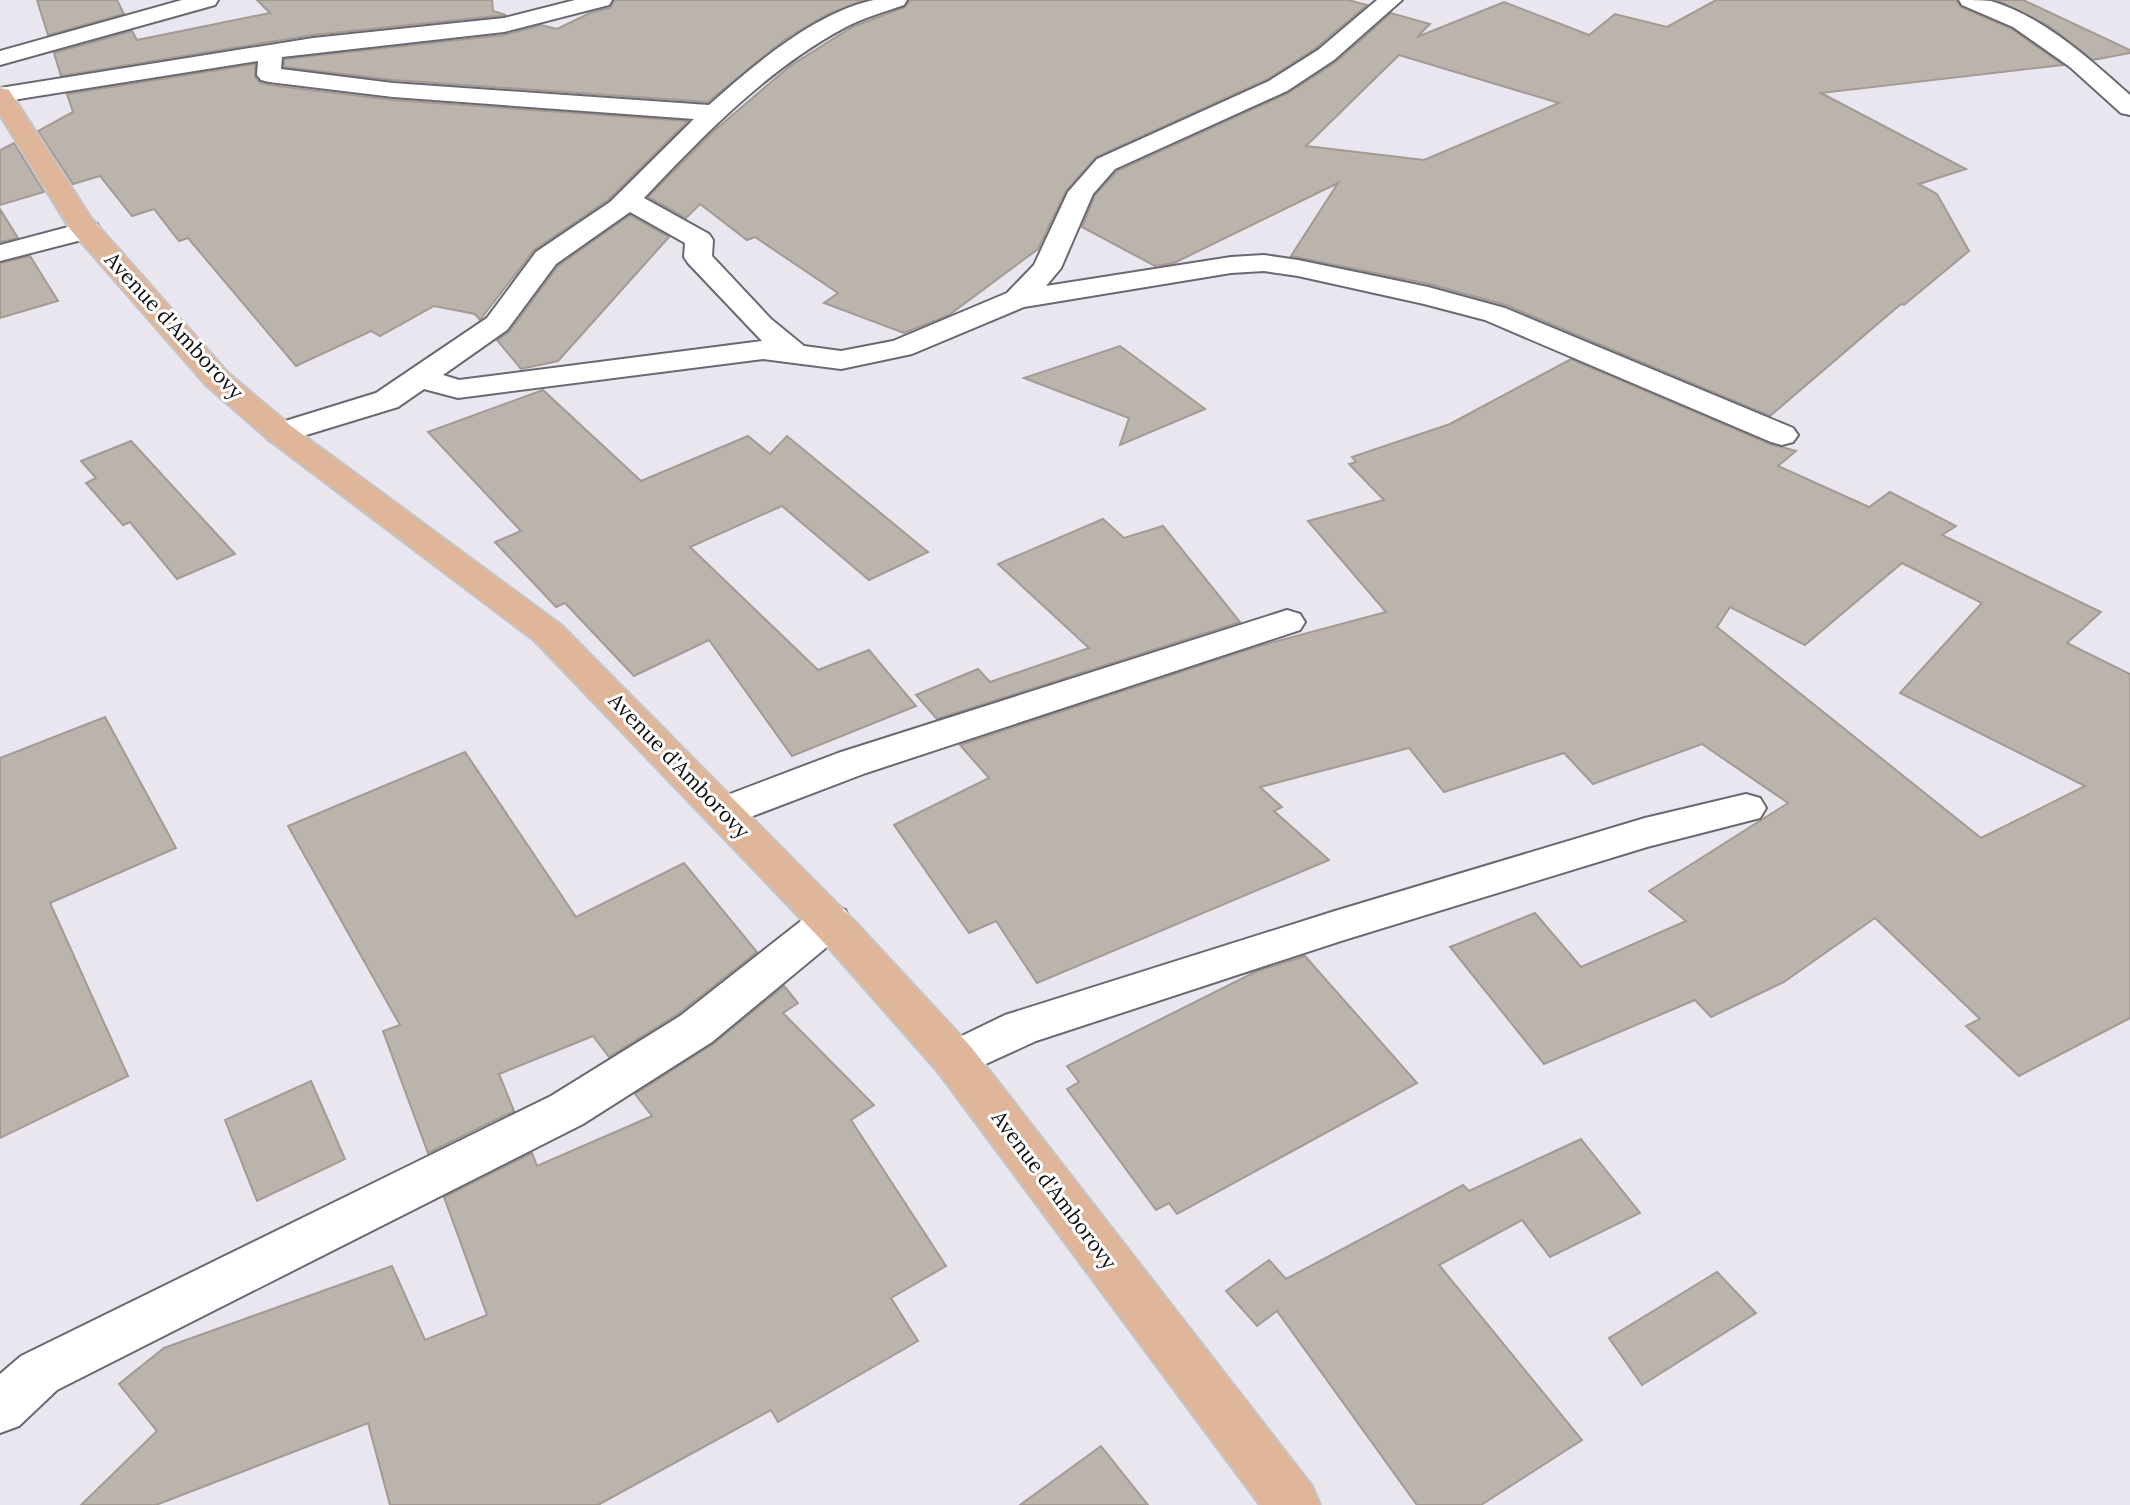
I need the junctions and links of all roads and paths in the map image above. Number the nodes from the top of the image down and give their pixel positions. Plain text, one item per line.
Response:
1 (207, 0) edge
2 (601, 0) edge
3 (896, 0) edge
4 (1391, 0) edge
5 (1970, 0) edge
6 (270, 51) junction
7 (0, 58) edge
8 (0, 95) edge
9 (2130, 108) edge
10 (715, 113) junction
11 (627, 199) junction
12 (87, 230) junction
13 (0, 253) edge
14 (1017, 299) junction
15 (795, 354) junction
16 (420, 378) junction
17 (280, 433) junction
18 (1782, 435) dead end
19 (1287, 622) dead end
20 (1746, 808) dead end
21 (723, 812) junction
22 (830, 921) junction
23 (955, 1060) junction
24 (0, 1408) edge
25 (1293, 1505) edge

1 - 7 street
2 - 6 street
3 - 10 street
4 - 14 street
5 - 9 street
6 - 8 street
6 - 10 street
8 - 12 main road, Avenue d'Amborovy
10 - 11 street
11 - 15 street
11 - 16 street
12 - 13 street
12 - 17 main road, Avenue d'Amborovy
14 - 15 street
14 - 18 street
15 - 16 street
16 - 17 street
17 - 21 main road, Avenue d'Amborovy
19 - 21 street
20 - 23 street
21 - 22 main road, Avenue d'Amborovy
22 - 23 main road, Avenue d'Amborovy
22 - 24 street
23 - 25 main road, Avenue d'Amborovy

